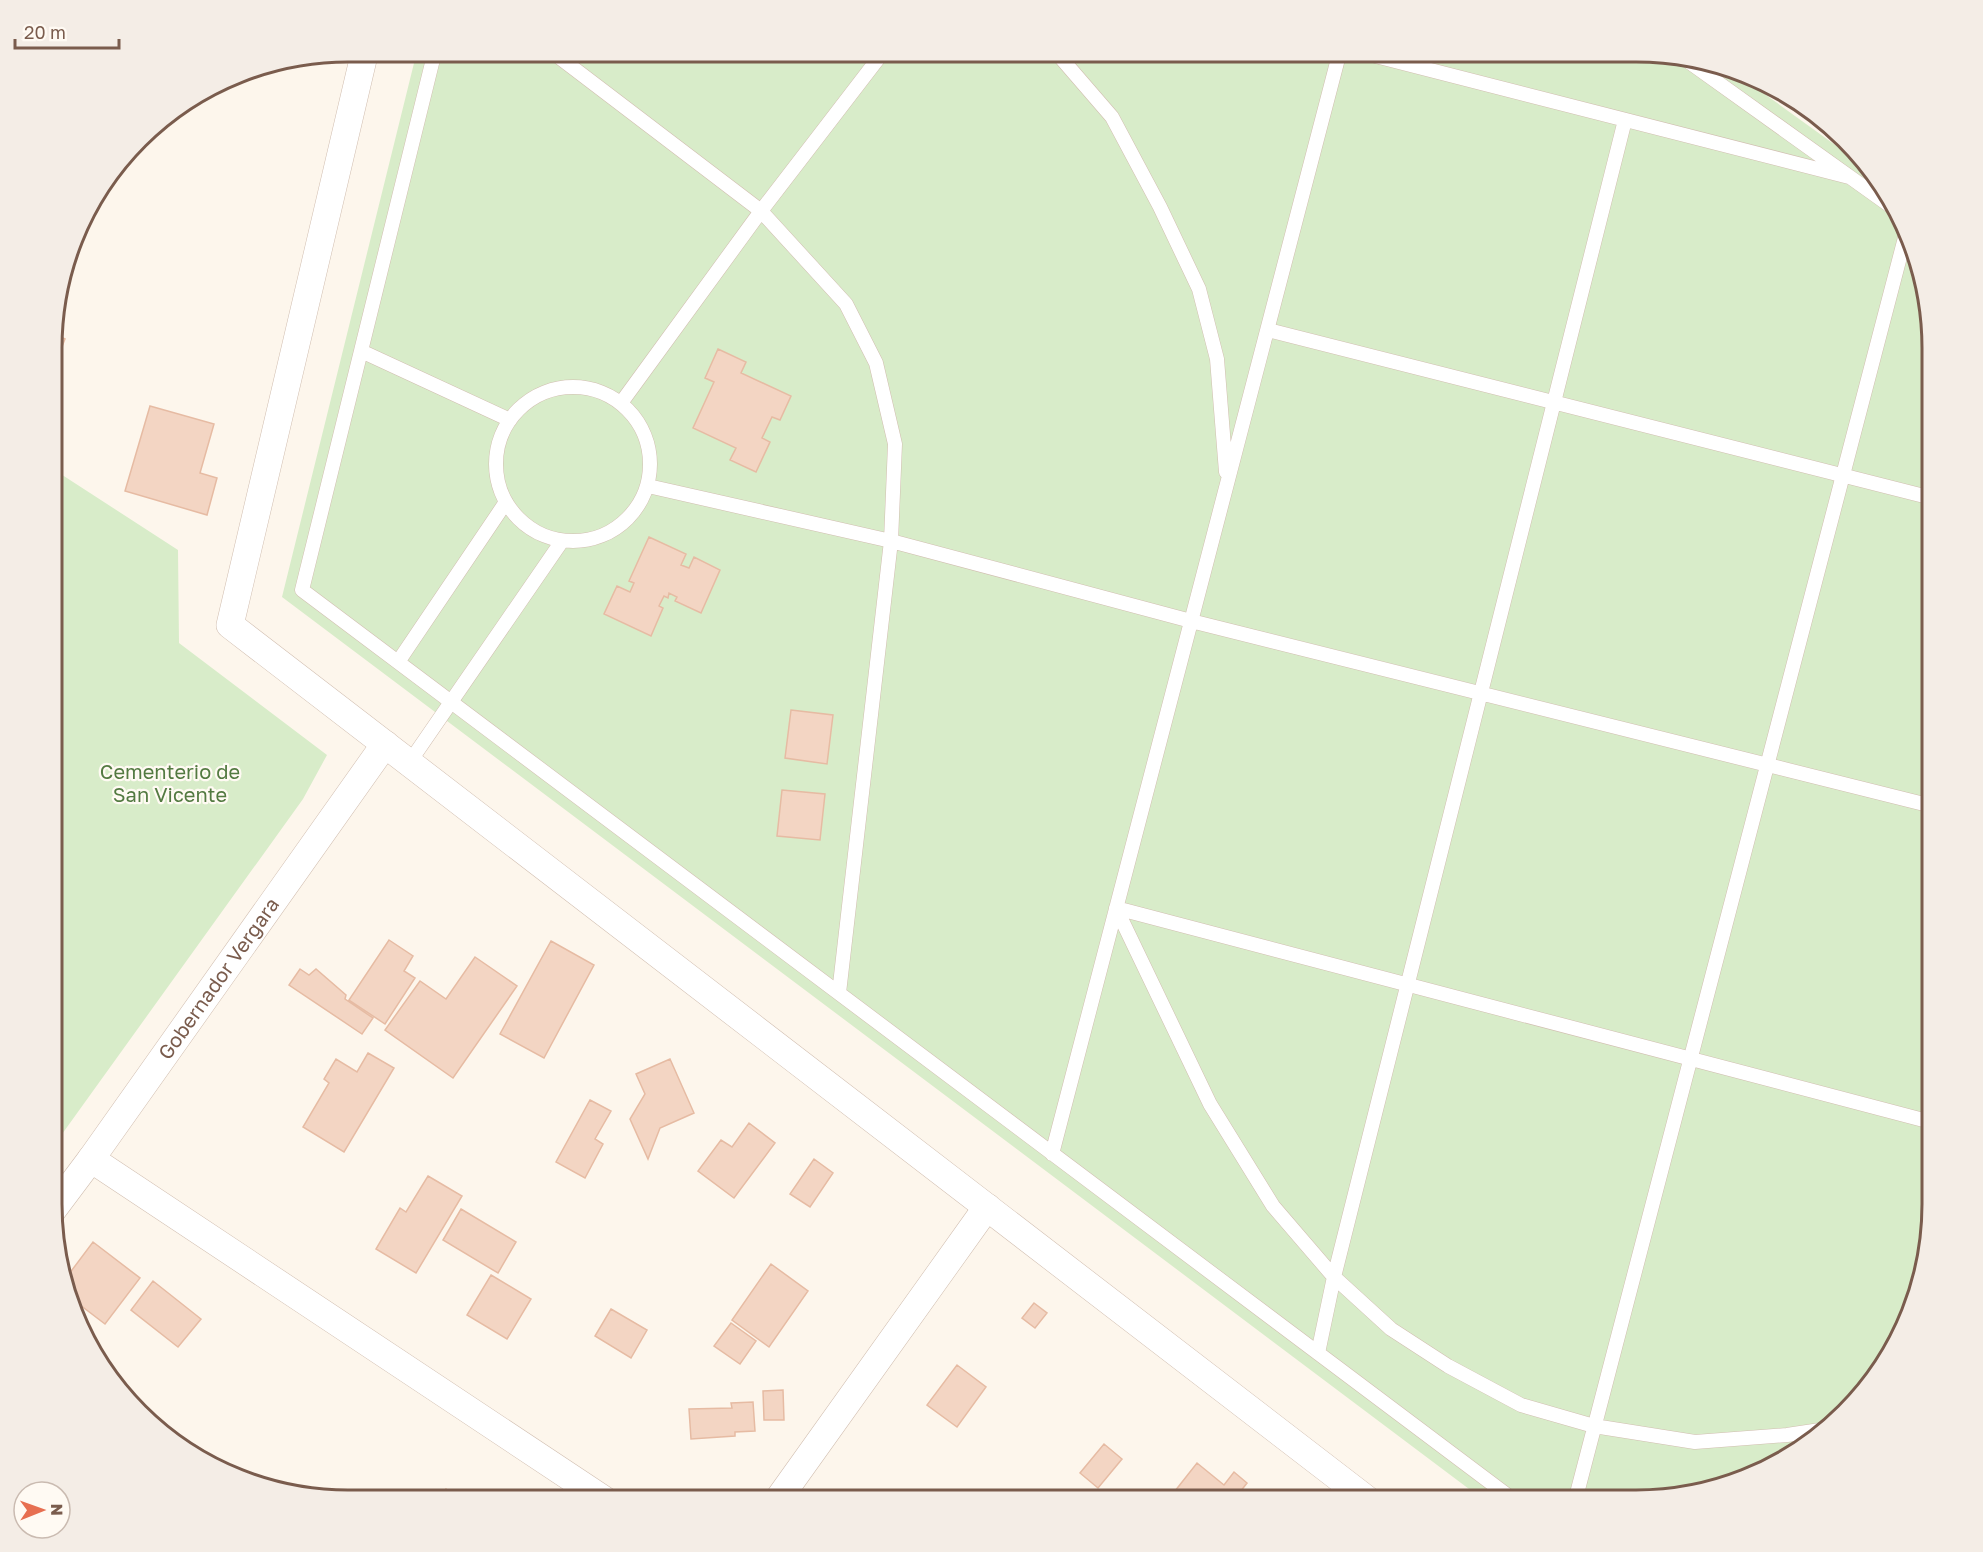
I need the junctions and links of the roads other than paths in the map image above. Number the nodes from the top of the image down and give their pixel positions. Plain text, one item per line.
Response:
1 (362, 62) edge
2 (432, 62) edge
3 (565, 62) edge
4 (876, 62) edge
5 (1064, 62) edge
6 (1337, 62) edge
7 (1399, 62) edge
8 (1698, 69) edge
9 (1625, 120) junction
10 (1849, 177) junction
11 (1879, 198) edge
12 (761, 211) junction
13 (1903, 246) edge
14 (1268, 330) junction
15 (361, 351) junction
16 (1554, 402) junction
17 (621, 403) junction
18 (510, 420) junction
19 (1843, 475) junction
20 (1227, 483) junction
21 (648, 486) junction
22 (1922, 495) edge
23 (506, 502) junction
24 (562, 541) junction
25 (891, 541) junction
26 (1191, 621) junction
27 (398, 662) junction
28 (1481, 694) junction
29 (452, 702) junction
30 (385, 744) junction
31 (410, 763) junction
32 (1767, 765) junction
33 (1922, 804) edge
34 (1116, 908) junction
35 (1408, 984) junction
36 (839, 993) junction
37 (1690, 1058) junction
38 (1922, 1120) edge
39 (1052, 1154) junction
40 (91, 1159) junction
41 (62, 1198) edge
42 (987, 1207) junction
43 (1334, 1277) junction
44 (1318, 1353) junction
45 (1594, 1426) junction
46 (1808, 1432) edge
47 (591, 1490) edge
48 (785, 1490) edge
49 (1355, 1490) edge
50 (1500, 1490) edge
51 (1578, 1490) edge

1 - 30 street
2 - 15 lane
3 - 12 lane
4 - 12 lane
5 - 20 lane
6 - 14 lane
7 - 9 lane
8 - 10 lane
9 - 10 lane
9 - 16 lane
10 - 11 lane
12 - 17 lane
12 - 25 lane
13 - 19 lane
14 - 16 lane
14 - 20 lane
15 - 18 lane
15 - 27 lane
16 - 19 lane
16 - 28 lane
17 - 18 lane
17 - 21 lane
18 - 23 lane
19 - 22 lane
19 - 32 lane
20 - 26 lane
21 - 24 lane
21 - 25 lane
23 - 24 lane
23 - 27 lane
24 - 29 lane
25 - 26 lane
25 - 36 lane
26 - 28 lane
26 - 34 lane
27 - 29 lane
28 - 32 lane
28 - 35 lane
29 - 31 lane
29 - 36 lane
30 - 31 street
30 - 40 street, Gobernador Vergara
31 - 42 street
32 - 33 lane
32 - 37 lane
34 - 35 lane
34 - 39 lane
34 - 43 lane
35 - 37 lane
35 - 43 lane
36 - 39 lane
37 - 38 lane
37 - 45 lane
39 - 44 lane
40 - 41 street, Gobernador Vergara
40 - 47 street
42 - 48 street
42 - 49 street
43 - 44 lane
43 - 45 lane
44 - 50 lane
45 - 46 lane
45 - 51 lane

